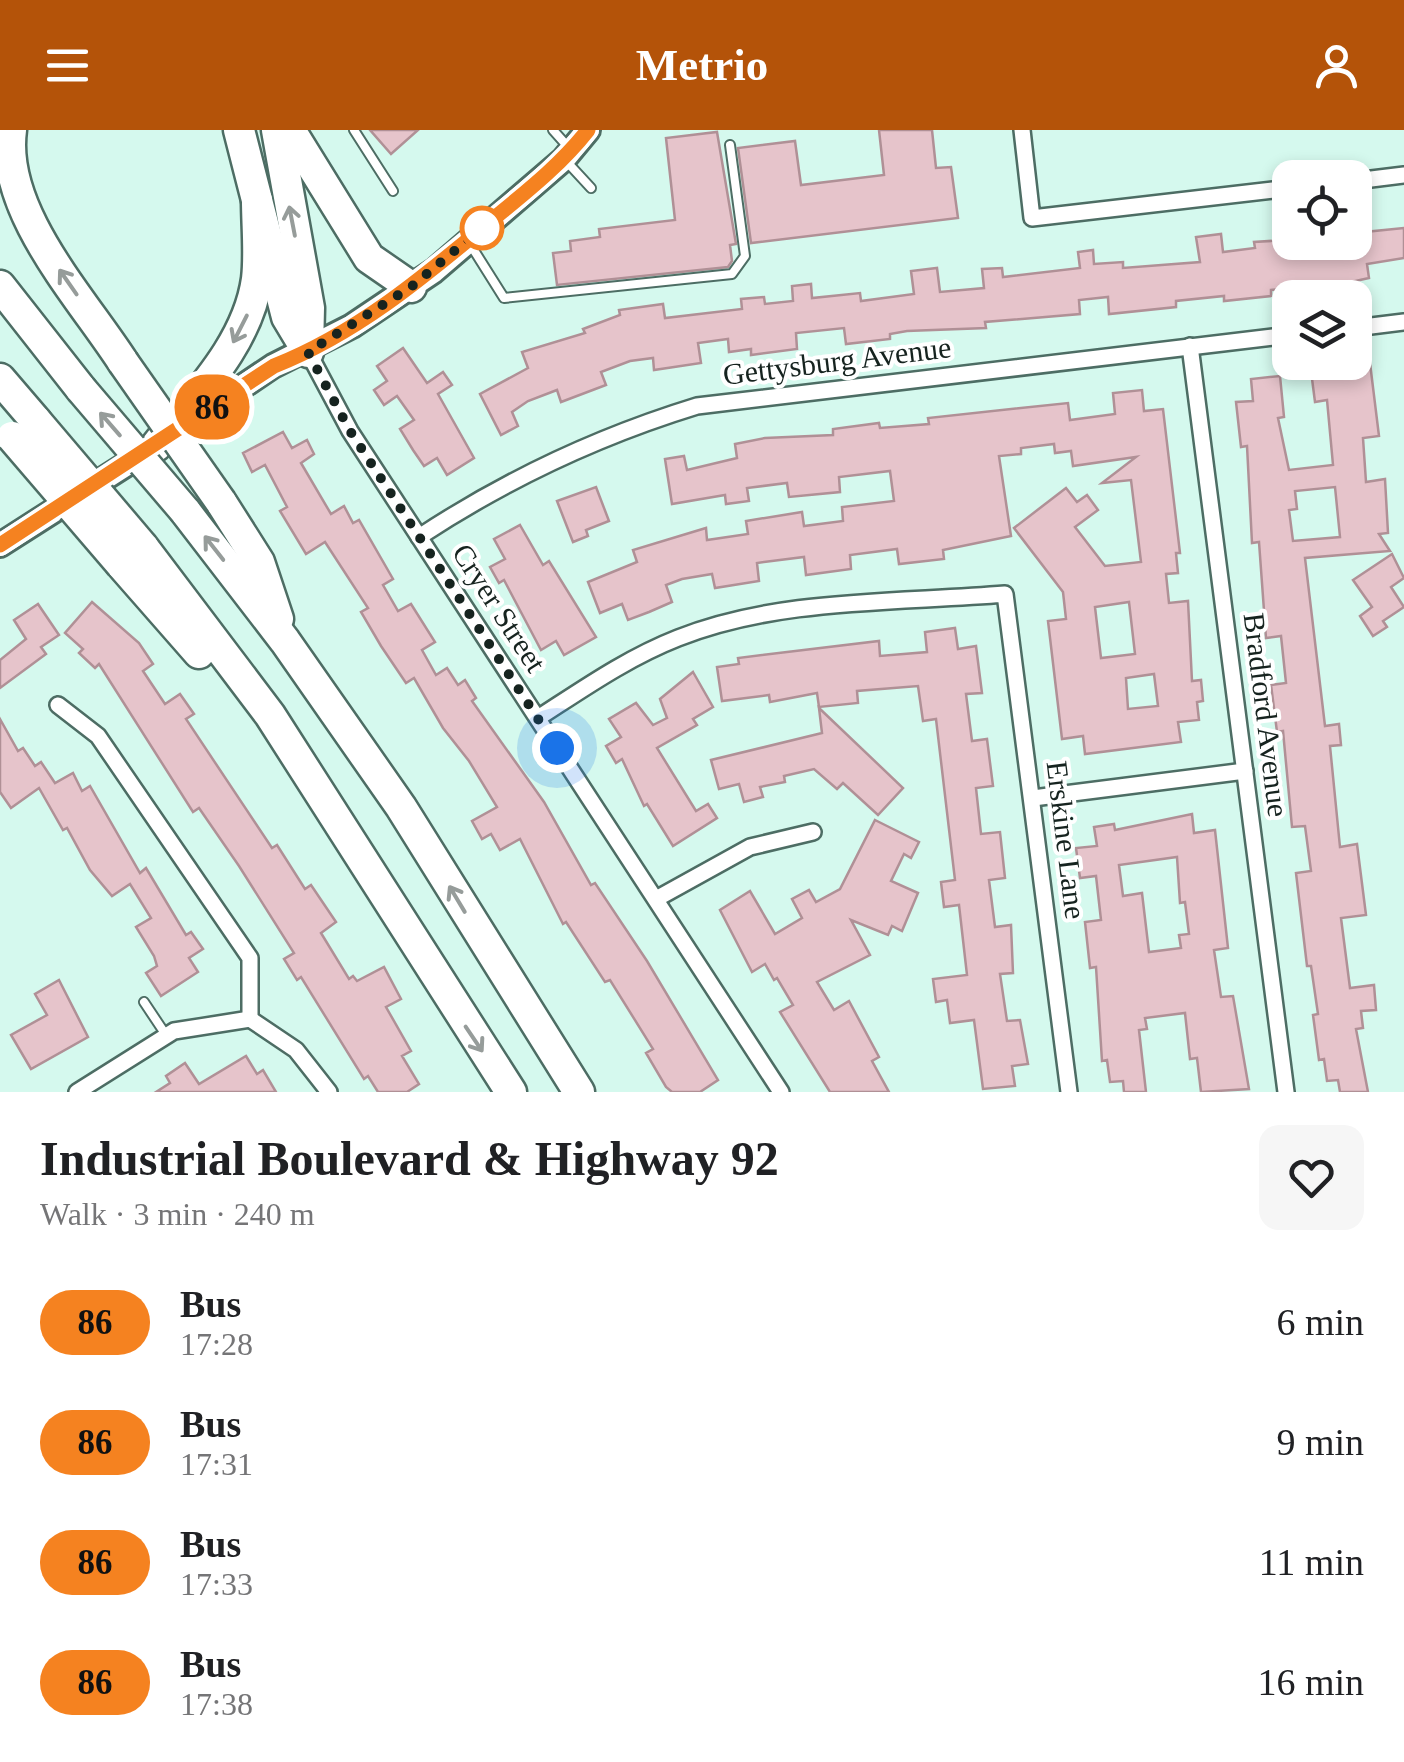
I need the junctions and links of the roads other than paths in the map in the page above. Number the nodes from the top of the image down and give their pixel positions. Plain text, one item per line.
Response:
1 (11, 130) edge
2 (239, 130) edge
3 (277, 130) edge
4 (290, 130) edge
5 (354, 130) edge
6 (552, 130) edge
7 (588, 130) edge
8 (1022, 130) edge
9 (730, 145) dead end
10 (568, 155) junction
11 (1404, 175) edge
12 (1372, 179) edge
13 (591, 188) dead end
14 (1272, 190) edge
15 (394, 191) dead end
16 (257, 200) junction
17 (468, 240) junction
18 (0, 286) edge
19 (411, 287) junction
20 (1404, 322) edge
21 (1372, 326) edge
22 (1272, 337) edge
23 (1190, 346) junction
24 (308, 352) junction
25 (0, 379) edge
26 (16, 428) edge
27 (156, 446) junction
28 (419, 537) junction
29 (0, 545) edge
30 (285, 640) junction
31 (58, 705) dead end
32 (538, 718) junction
33 (1246, 771) junction
34 (1034, 798) junction
35 (812, 832) dead end
36 (656, 900) junction
37 (144, 1002) dead end
38 (250, 1018) junction
39 (166, 1035) junction
40 (77, 1092) edge
41 (329, 1092) edge
42 (510, 1092) edge
43 (579, 1092) edge
44 (781, 1092) edge
45 (1069, 1092) edge
46 (1286, 1092) edge

30 -> 1 highway, bridge
2 - 16 highway
24 -> 3 highway
4 - 19 highway
5 - 15 lane
6 - 10 lane
7 - 10 main road
8 - 14 street
9 - 17 lane
10 - 13 lane
10 - 17 main road
11 - 12 street
16 - 24 highway
16 -> 27 highway
17 - 19 main road
30 -> 18 highway, bridge
19 - 24 main road
20 - 21 street
22 - 23 street, Gettysburg Avenue
23 - 28 street, Gettysburg Avenue
23 - 33 street, Bradford Avenue
24 - 27 main road
24 - 28 street, Cryer Street
25 - 26 highway
26 -> 42 highway, bridge
27 - 29 main road
28 - 32 street, Cryer Street
43 -> 30 highway
31 - 38 street
32 - 34 street, Erskine Lane
32 - 36 street, Cryer Street
33 - 34 street
33 - 46 street, Bradford Avenue
34 - 45 street, Erskine Lane
35 - 36 street
36 - 44 street, Cryer Street
37 - 39 lane
38 - 39 street
38 - 41 street
39 - 40 street

